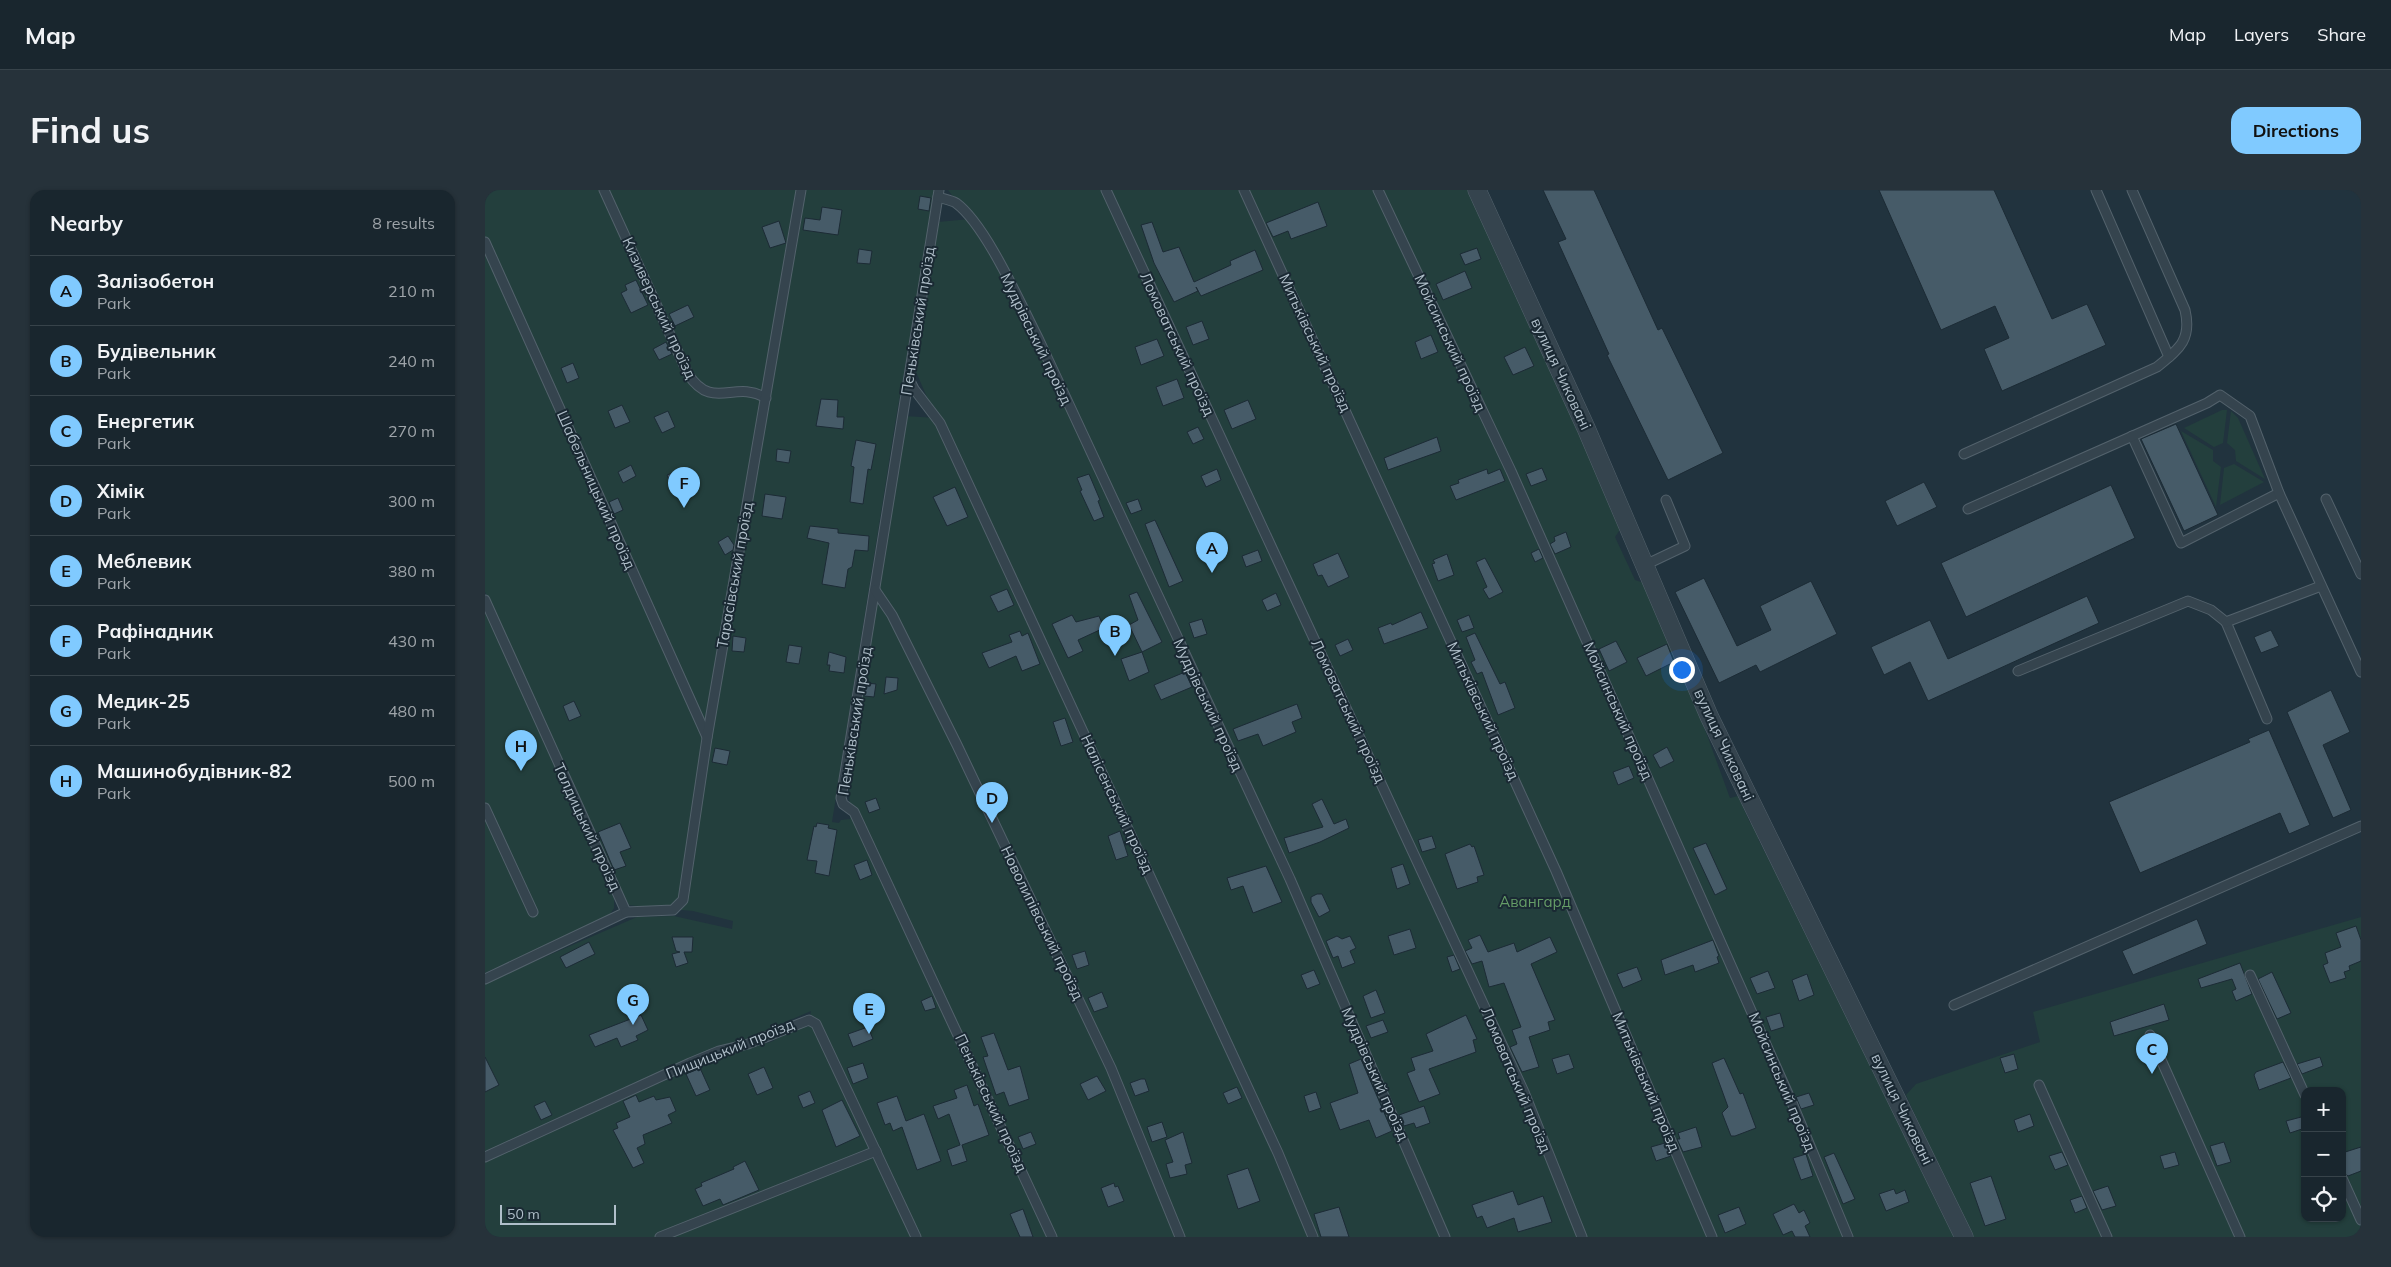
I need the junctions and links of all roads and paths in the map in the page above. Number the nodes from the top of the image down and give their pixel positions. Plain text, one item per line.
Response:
1 (604, 190) edge
2 (801, 190) edge
3 (1105, 190) edge
4 (1244, 190) edge
5 (1378, 190) edge
6 (1477, 190) edge
7 (2097, 190) edge
8 (2132, 190) edge
9 (939, 194) edge
10 (485, 242) edge
11 (2169, 357) junction
12 (909, 378) junction
13 (766, 398) junction
14 (2132, 436) junction
15 (1964, 454) dead end
16 (2279, 493) junction
17 (2326, 499) dead end
18 (1666, 500) dead end
19 (1969, 509) dead end
20 (1645, 565) junction
21 (2361, 574) edge
22 (2321, 586) junction
23 (875, 590) junction
24 (485, 600) edge
25 (2226, 622) junction
26 (2018, 670) dead end
27 (2361, 672) edge
28 (2267, 719) dead end
29 (707, 738) junction
30 (485, 808) edge
31 (2361, 826) edge
32 (533, 912) dead end
33 (626, 912) junction
34 (2250, 975) dead end
35 (485, 979) edge
36 (1954, 1004) dead end
37 (2150, 1035) dead end
38 (2039, 1085) dead end
39 (2301, 1087) edge
40 (876, 1152) junction
41 (485, 1157) edge
42 (2346, 1187) edge
43 (2361, 1220) edge
44 (659, 1237) edge
45 (916, 1237) edge
46 (1052, 1237) edge
47 (1180, 1237) edge
48 (1313, 1237) edge
49 (1445, 1237) edge
50 (1582, 1237) edge
51 (1712, 1237) edge
52 (1848, 1237) edge
53 (1963, 1237) edge
54 (2107, 1237) edge
55 (2240, 1237) edge

1 - 13 lane, Кизиверський проїзд
2 - 13 lane, Тарасівський проїзд
3 - 50 lane, Ломоватський проїзд
4 - 51 lane, Митьківський проїзд
5 - 52 lane, Мойсинський проїзд
6 - 20 street, вулиця Чиковані
7 - 11 lane
8 - 11 lane
9 - 12 lane, Пеньківський проїзд
9 - 49 lane, Мудрівський проїзд
10 - 29 lane, Шабельницький проїзд
11 - 15 lane
12 - 23 lane, Пеньківський проїзд
12 - 48 lane, Налісенський проїзд
13 - 29 lane, Тарасівський проїзд
14 - 16 lane
14 - 16 lane
14 - 19 lane
16 - 22 lane
17 - 21 lane
18 - 20 lane
20 - 53 street, вулиця Чиковані
22 - 25 lane
22 - 27 lane
23 - 46 lane, Пеньківський проїзд
23 - 47 lane, Новолипівський проїзд
24 - 33 lane, Талдицький проїзд
25 - 26 lane
25 - 28 lane
29 - 33 lane, Тарасівський проїзд
30 - 32 lane
31 - 36 lane
33 - 35 lane
34 - 39 lane
37 - 55 lane
38 - 54 lane
40 - 41 lane, Пищицький проїзд
40 - 44 lane
40 - 45 lane, Пищицький проїзд
42 - 43 lane

